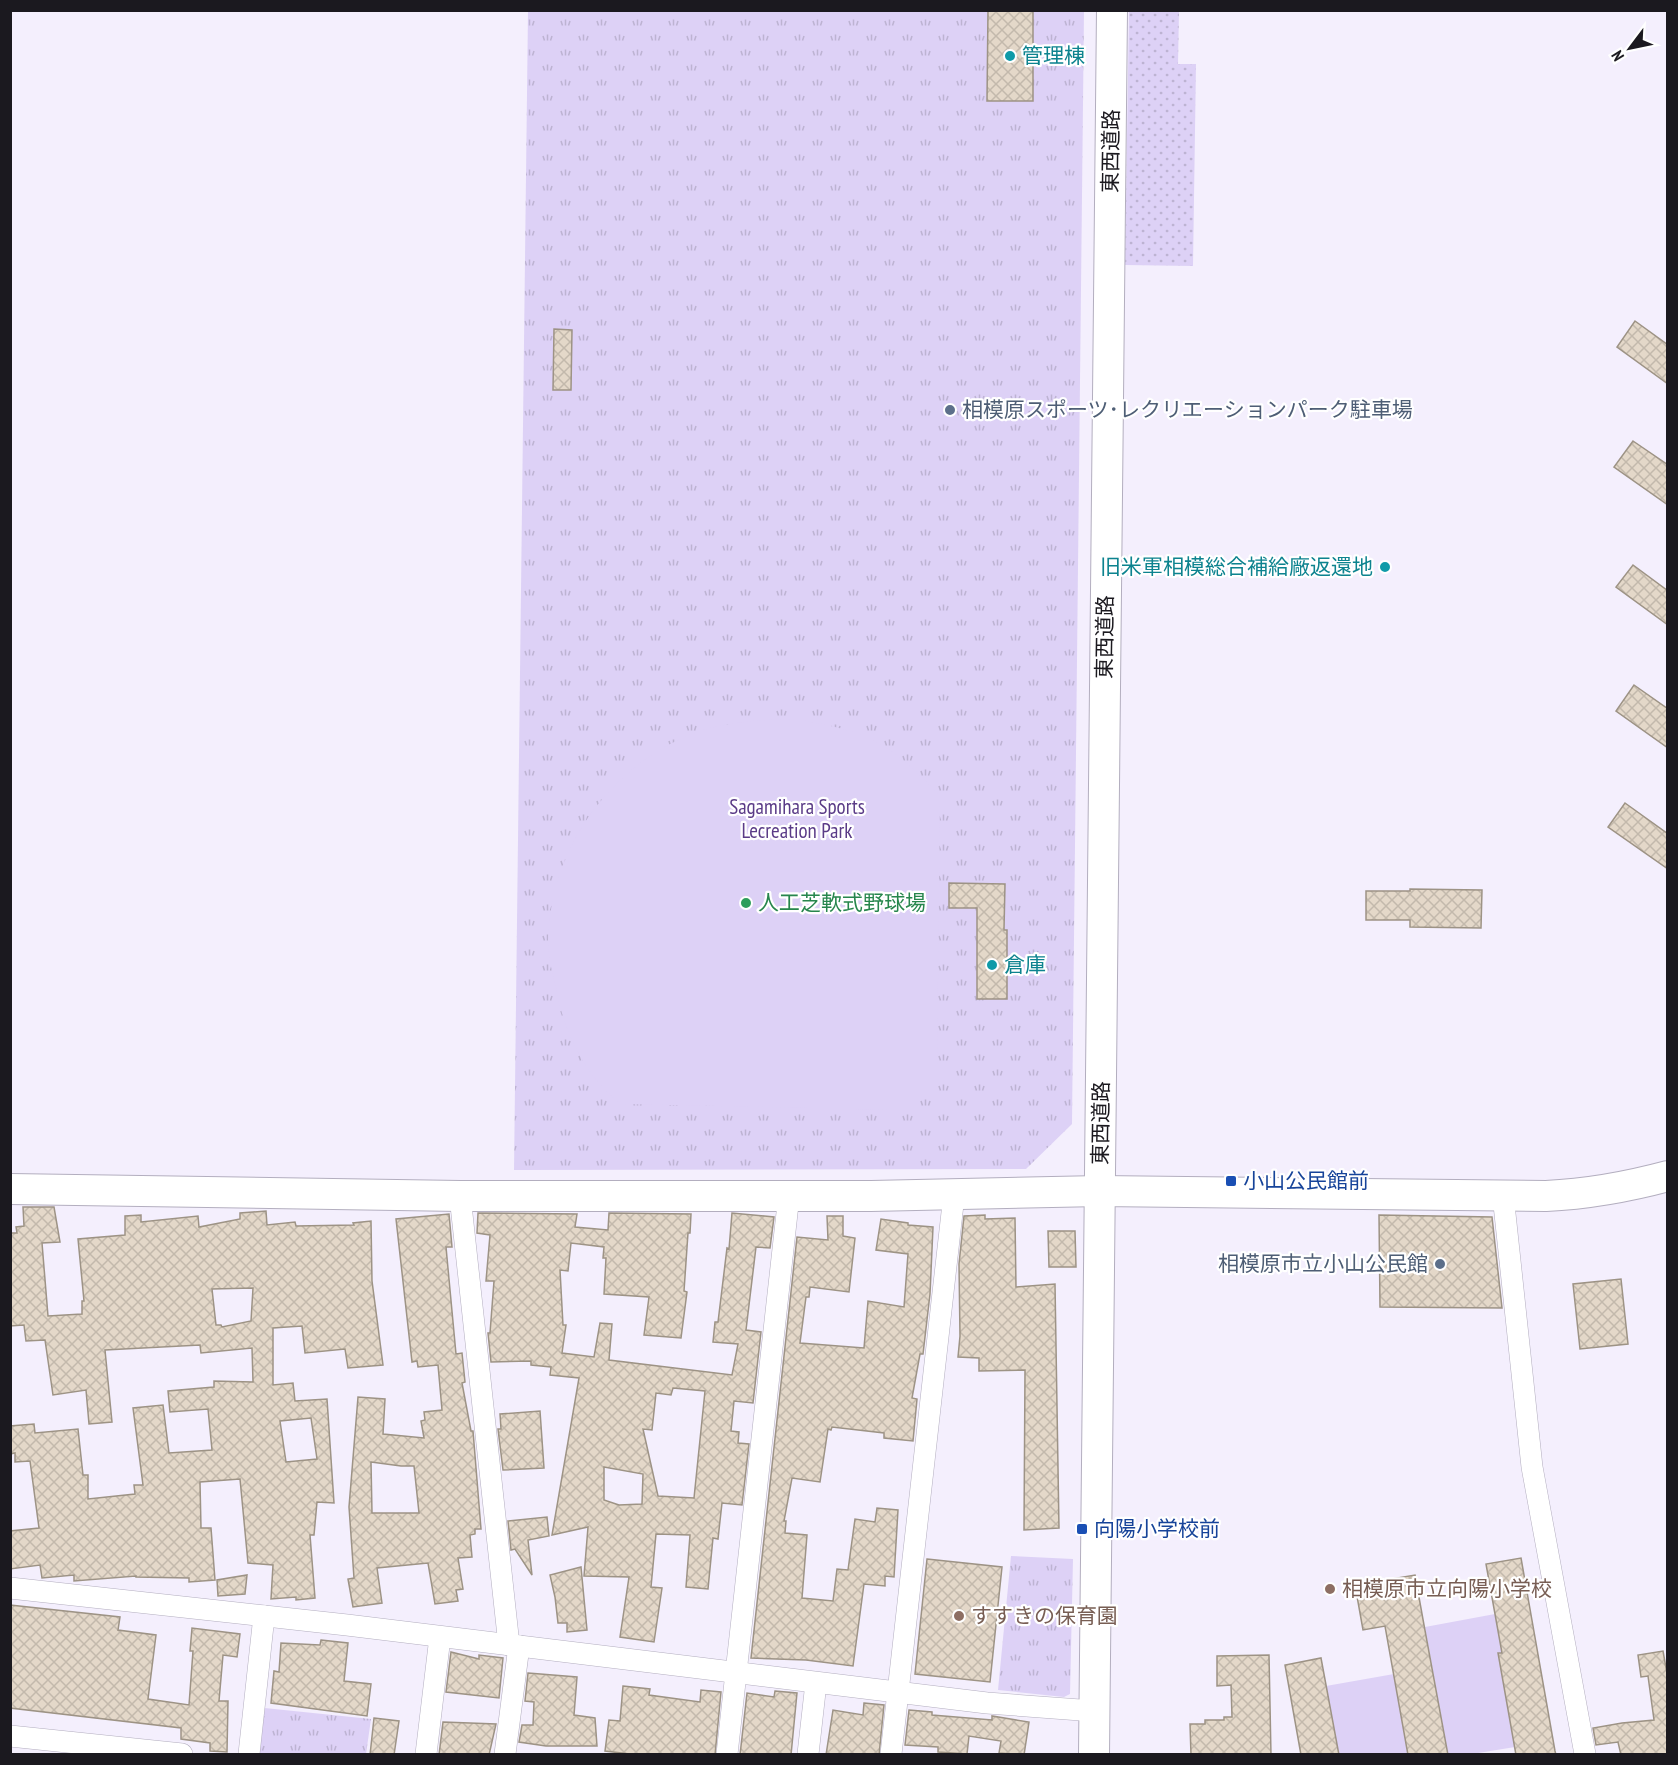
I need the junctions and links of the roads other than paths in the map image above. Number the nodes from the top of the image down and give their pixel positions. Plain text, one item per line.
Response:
1 (1113, 10) edge
2 (1668, 1176) edge
3 (10, 1189) edge
4 (1100, 1191) junction
5 (789, 1195) junction
6 (954, 1195) junction
7 (1503, 1195) junction
8 (460, 1196) junction
9 (10, 1588) edge
10 (264, 1616) junction
11 (440, 1637) junction
12 (514, 1646) junction
13 (736, 1674) junction
14 (816, 1683) junction
15 (898, 1693) junction
16 (1094, 1711) junction
17 (10, 1736) edge
18 (182, 1755) edge
19 (249, 1755) edge
20 (426, 1755) edge
21 (505, 1755) edge
22 (727, 1755) edge
23 (808, 1755) edge
24 (891, 1755) edge
25 (1094, 1755) edge
26 (1585, 1755) edge

1 - 4 street, 東西道路
2 - 7 street
3 - 8 street
4 - 6 street
4 - 7 street
4 - 16 street, 東西道路
5 - 6 street
5 - 8 street
5 - 13 street
6 - 15 street
7 - 26 street
8 - 12 street
9 - 10 street
10 - 11 street
10 - 19 street
11 - 12 street
11 - 20 street
12 - 13 street
12 - 21 street
13 - 14 street
13 - 22 street
14 - 15 street
14 - 23 street
15 - 16 street
15 - 24 street
16 - 25 street, 東西道路
17 - 18 street

